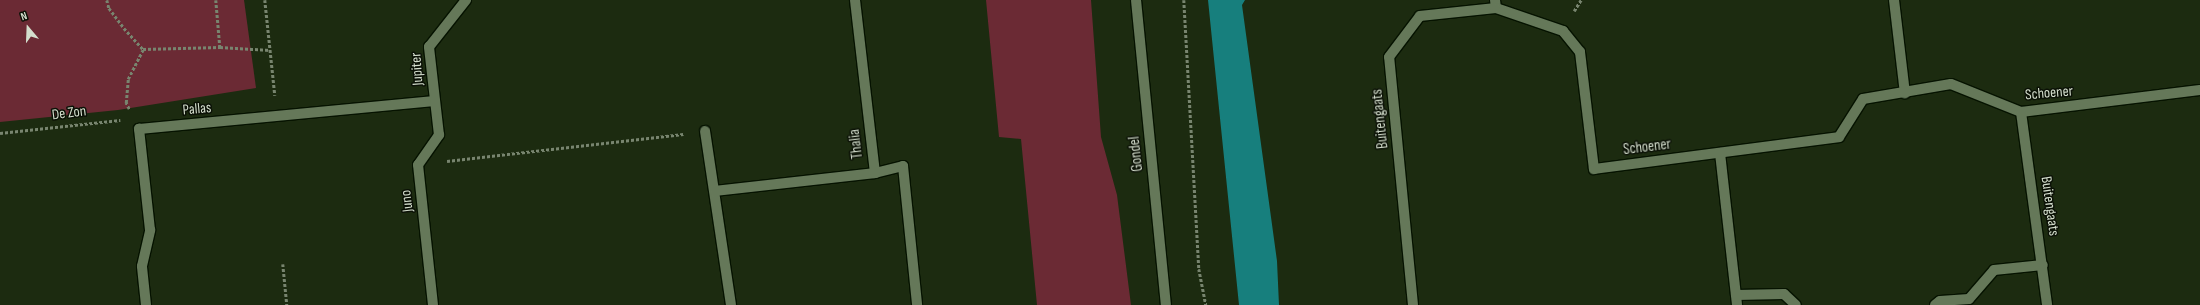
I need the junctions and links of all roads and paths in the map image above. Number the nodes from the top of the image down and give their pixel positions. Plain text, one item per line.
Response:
1 (107, 0) edge
2 (216, 0) edge
3 (265, 0) edge
4 (466, 0) edge
5 (855, 0) edge
6 (1136, 0) edge
7 (1184, 0) edge
8 (1894, 0) edge
9 (1496, 4) edge
10 (220, 47) junction
11 (143, 49) junction
12 (270, 50) junction
13 (2200, 90) edge
14 (1905, 93) junction
15 (435, 101) junction
16 (2021, 112) junction
17 (278, 116) junction
18 (139, 129) junction
19 (705, 132) joint
20 (0, 133) edge
21 (1720, 153) junction
22 (418, 165) junction
23 (875, 173) junction
24 (715, 191) junction
25 (283, 264) dead end
26 (2043, 265) junction
27 (1736, 300) edge
28 (146, 305) edge
29 (287, 305) edge
30 (433, 305) edge
31 (731, 305) edge
32 (916, 305) edge
33 (1166, 305) edge
34 (1206, 305) edge
35 (1413, 305) edge
36 (1796, 305) edge
37 (1936, 305) edge
38 (2047, 305) edge

1 - 11 path
2 - 10 path
3 - 12 path
4 - 15 street, Jupiter
5 - 23 street, Thalia
6 - 33 street, Gondel
7 - 34 path
8 - 14 street
9 - 21 street, Schoener
9 - 35 street, Buitengaats
10 - 11 path
10 - 12 path
11 - 18 path
12 - 17 path
13 - 16 street, Schoener
14 - 16 street, Schoener
14 - 21 street, Schoener
15 - 17 street, Pallas
15 - 22 street
16 - 26 street, Buitengaats
17 - 18 street, Pallas
18 - 20 path, De Zon
18 - 28 street
19 - 22 path
19 - 24 street
21 - 27 street
22 - 30 street, Juno
23 - 24 street, Thalia
23 - 32 street
24 - 31 street
25 - 29 path
26 - 37 street
26 - 38 street, Buitengaats
27 - 36 street

